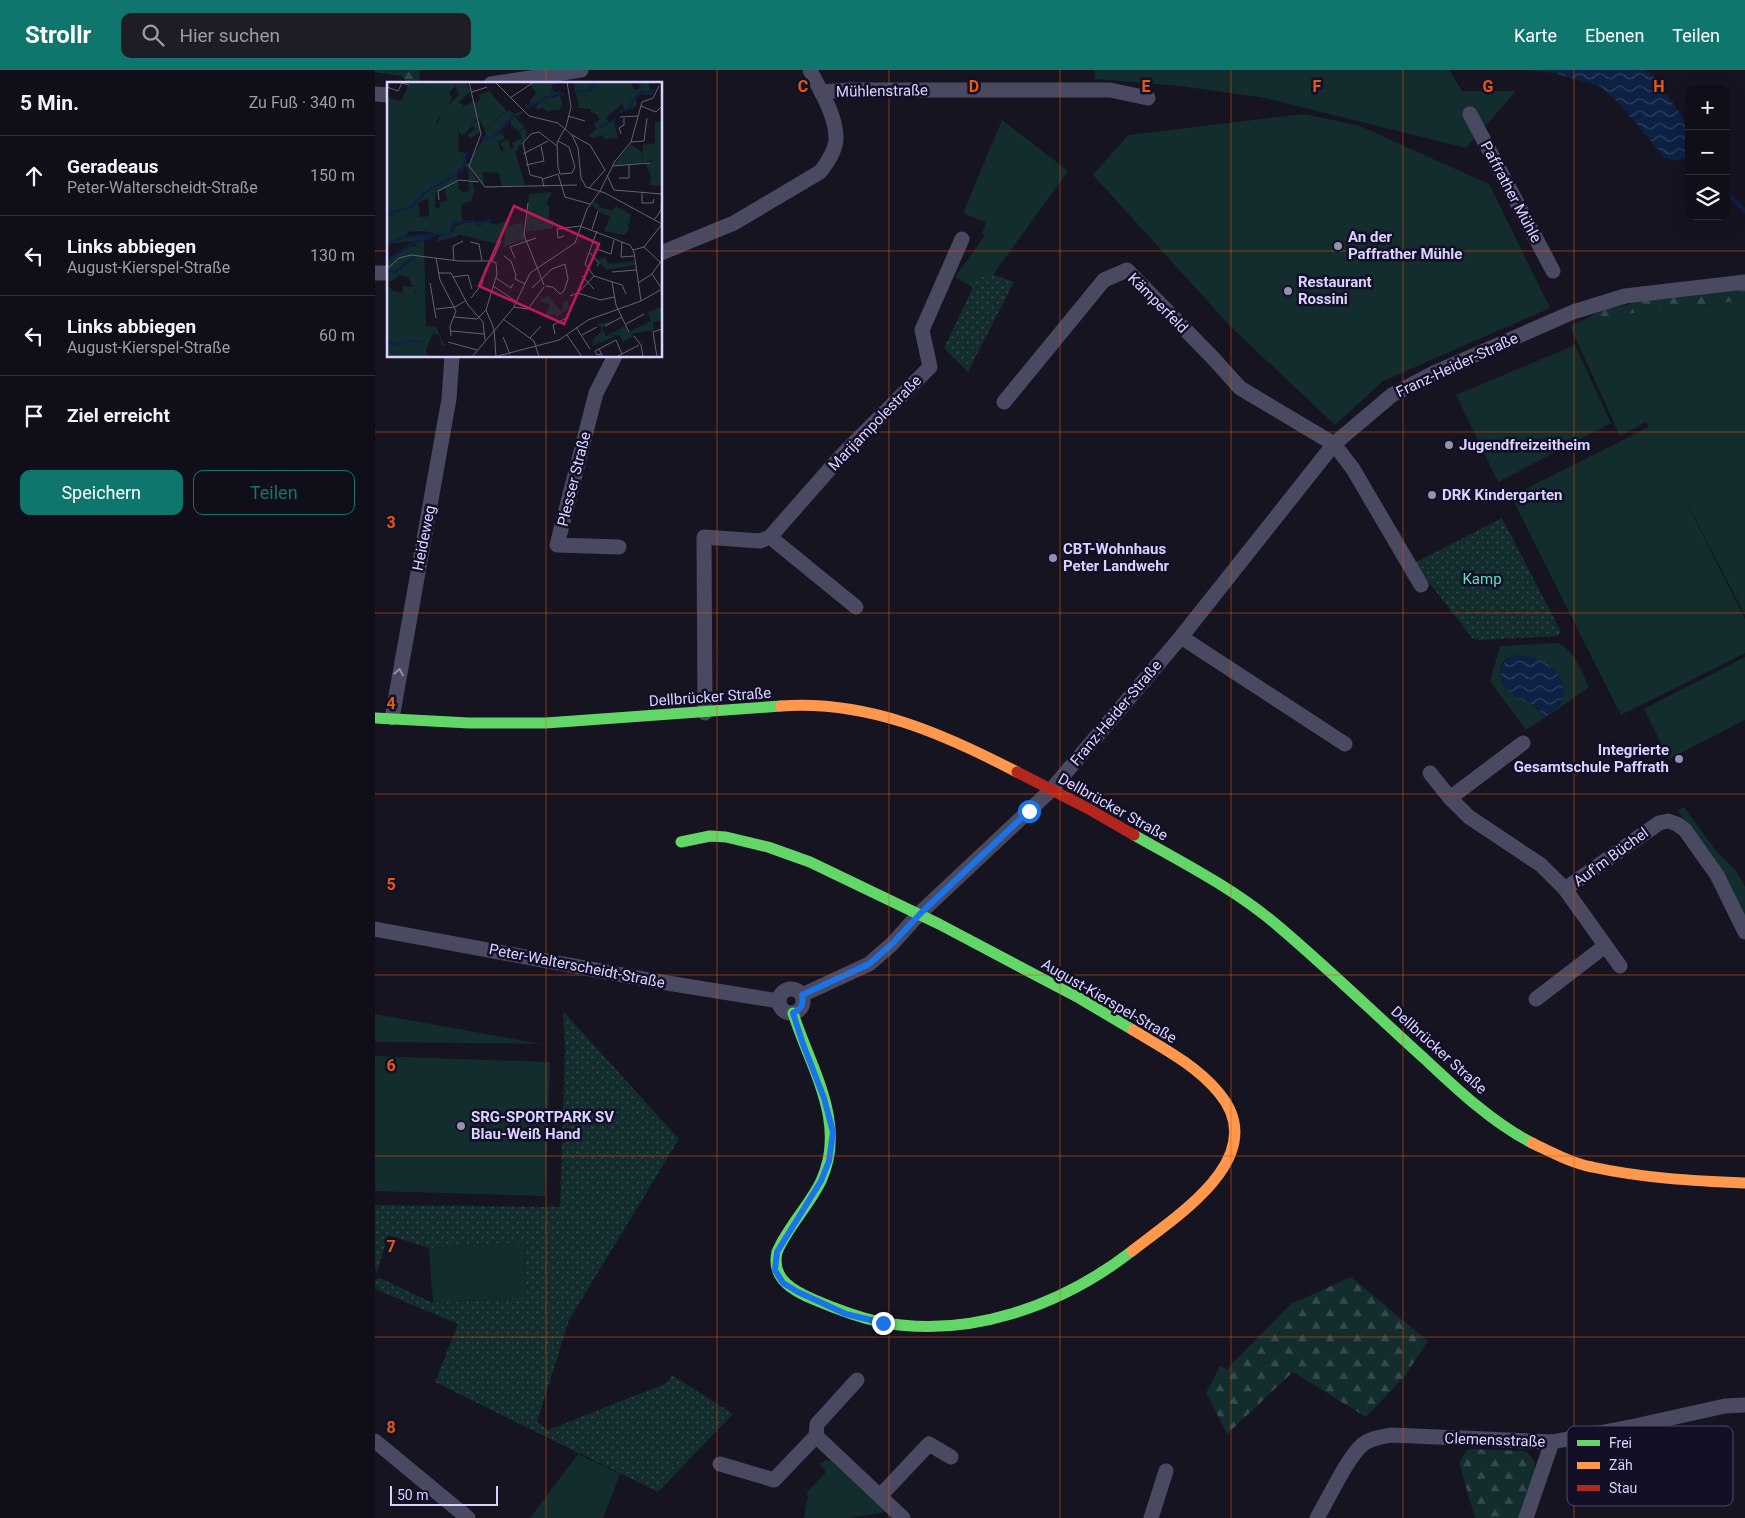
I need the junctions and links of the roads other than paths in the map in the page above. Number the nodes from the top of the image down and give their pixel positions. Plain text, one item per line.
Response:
1 (581, 70) edge
2 (810, 70) edge
3 (504, 82) edge
4 (821, 92) junction
5 (1148, 98) dead end
6 (1470, 114) dead end
7 (962, 240) dead end
8 (663, 252) edge
9 (1553, 271) dead end
10 (1745, 282) edge
11 (452, 358) edge
12 (614, 358) edge
13 (1004, 402) dead end
14 (1334, 444) junction
15 (770, 537) junction
16 (619, 547) dead end
17 (1421, 585) dead end
18 (856, 607) dead end
19 (1181, 636) junction
20 (705, 713) junction
21 (375, 718) edge
22 (392, 718) junction
23 (1523, 743) dead end
24 (1345, 744) dead end
25 (1430, 773) dead end
26 (1051, 790) junction
27 (1451, 798) junction
28 (681, 842) dead end
29 (1565, 889) junction
30 (920, 914) junction
31 (375, 929) edge
32 (1745, 932) edge
33 (1605, 946) junction
34 (1620, 966) dead end
35 (802, 995) junction
36 (1537, 999) dead end
37 (779, 1001) junction
38 (793, 1013) junction
39 (1745, 1183) edge
40 (857, 1380) dead end
41 (1745, 1405) edge
42 (1635, 1426) edge
43 (816, 1436) junction
44 (1567, 1439) edge
45 (375, 1441) edge
46 (1552, 1442) junction
47 (951, 1456) dead end
48 (720, 1464) dead end
49 (1166, 1471) dead end
50 (880, 1496) junction
51 (468, 1518) edge
52 (903, 1518) edge
53 (1151, 1518) edge
54 (1317, 1518) edge
55 (1526, 1518) edge

1 - 3 street
2 - 4 street
4 - 5 street, Mühlenstraße
4 - 8 street, Mühlenstraße
6 - 9 street, Paffrather Mühle
7 - 15 street, Marijampolestraße
10 - 14 street, Franz-Heider-Straße
22 -> 11 street, Heideweg
12 - 16 street, Plesser Straße
13 - 14 street, Kämperfeld
14 - 17 street
14 - 19 street, Franz-Heider-Straße
15 - 18 street
15 - 20 street
19 - 24 street
19 - 26 street, Franz-Heider-Straße
20 - 22 main road, Dellbrücker Straße
20 - 26 main road, Dellbrücker Straße
21 - 22 main road, Dellbrücker Straße
23 - 27 street
25 - 27 street, Auf'm Büchel
26 - 30 street
26 - 39 main road, Dellbrücker Straße
27 - 29 street, Auf'm Büchel
28 - 30 main road, August-Kierspel-Straße
29 - 32 street, Auf'm Büchel
29 - 33 street, Auf'm Büchel
30 - 35 street
30 - 38 main road, August-Kierspel-Straße
31 - 37 street, Peter-Walterscheidt-Straße
33 - 34 street, Auf'm Büchel
33 - 36 street
35 - 37 street
35 - 38 street
37 - 38 street
40 - 43 street
41 - 42 street, Clemensstraße
43 - 48 street
43 - 50 street
44 - 46 street, Clemensstraße
45 - 51 street
46 - 54 street, Clemensstraße
46 - 55 street
47 - 50 street
49 - 53 street
50 - 52 street

